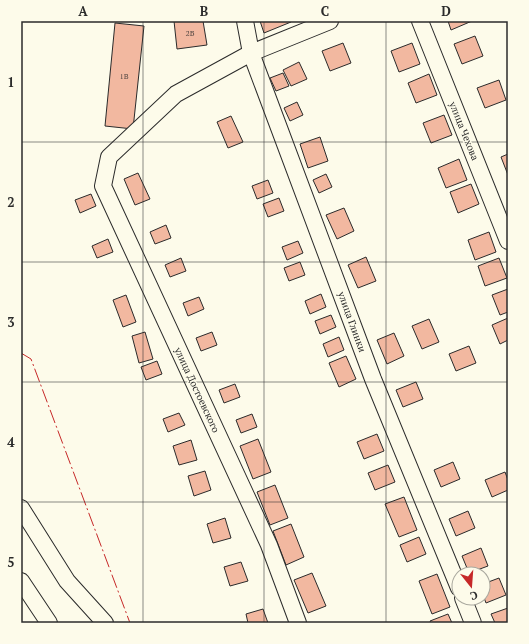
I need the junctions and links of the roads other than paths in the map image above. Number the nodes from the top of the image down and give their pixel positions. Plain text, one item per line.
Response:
1 (245, 21) edge
2 (330, 21) edge
3 (420, 21) edge
4 (251, 53) junction
5 (508, 241) edge
6 (21, 508) edge
7 (451, 569) edge
8 (21, 581) edge
9 (466, 606) edge
10 (49, 623) edge
11 (105, 623) edge
12 (298, 623) edge
13 (473, 623) edge

1 - 4 street, улица Глинки
2 - 4 street
3 - 5 street, улица Чехова
4 - 7 street, улица Глинки
4 - 12 street, улица Достоевского
6 - 11 street
8 - 10 street
9 - 13 street

